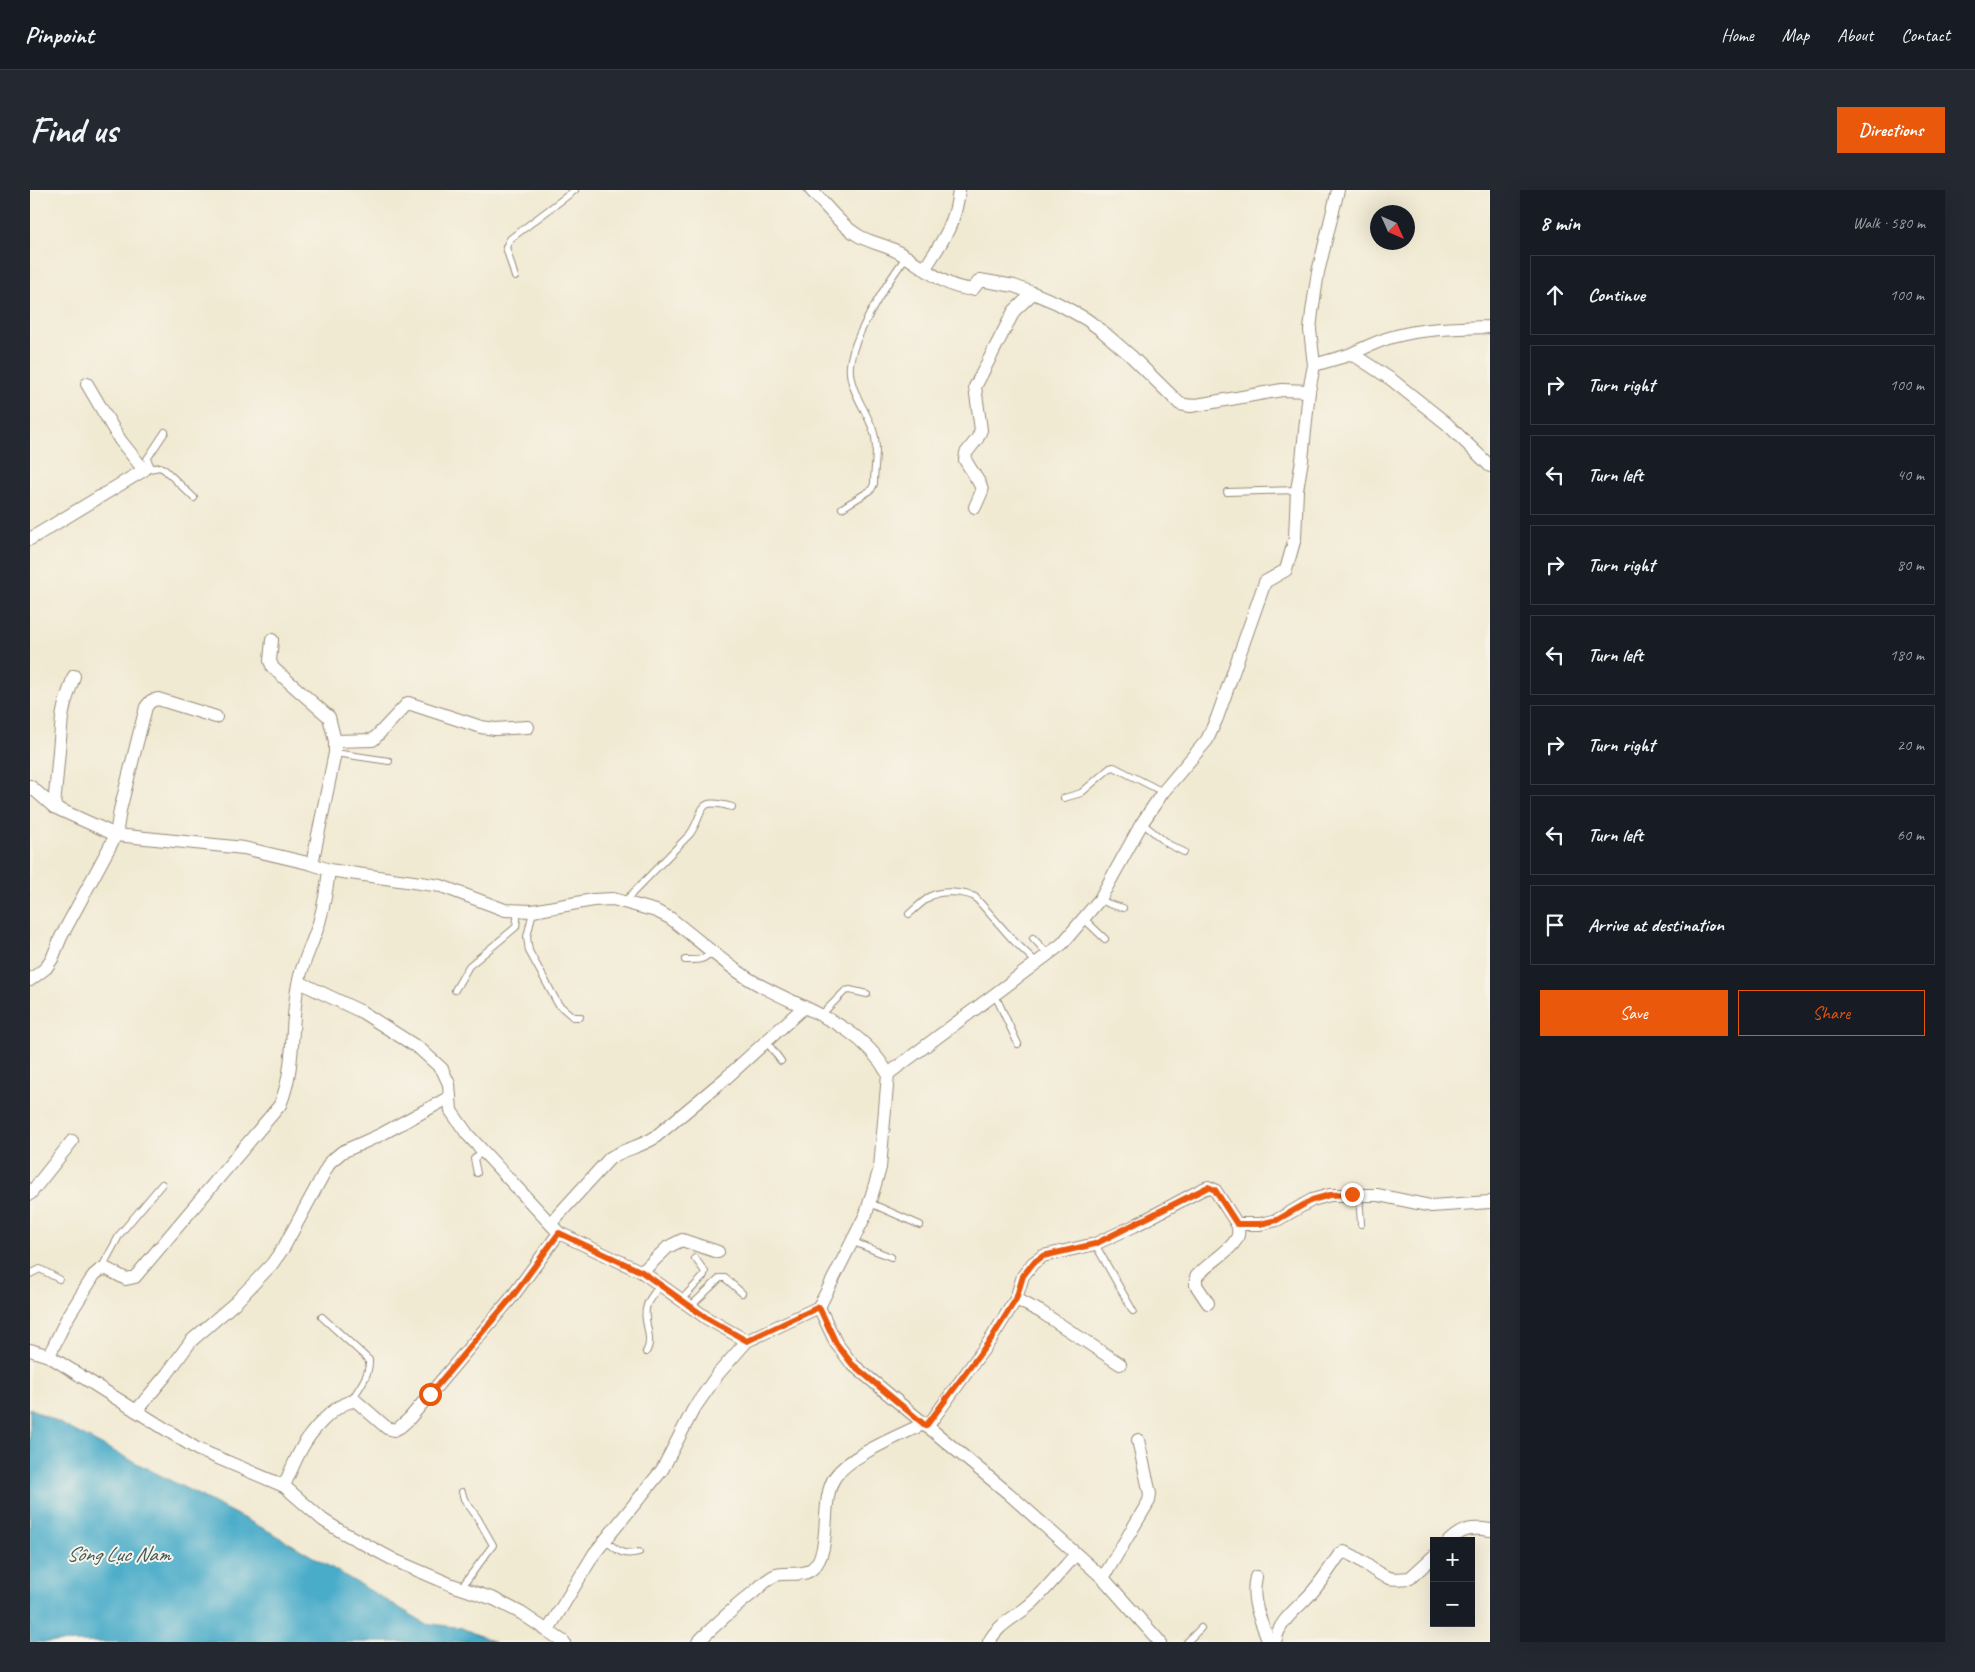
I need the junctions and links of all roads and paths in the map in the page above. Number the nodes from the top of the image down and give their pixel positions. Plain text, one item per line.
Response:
1 (575, 190) edge
2 (811, 190) edge
3 (959, 190) edge
4 (1338, 190) edge
5 (906, 256) junction
6 (924, 268) junction
7 (515, 277) dead end
8 (1033, 293) junction
9 (1490, 327) edge
10 (1349, 355) junction
11 (1314, 365) junction
12 (87, 384) dead end
13 (1308, 391) junction
14 (165, 432) dead end
15 (1490, 466) edge
16 (148, 469) junction
17 (1296, 490) junction
18 (1227, 492) dead end
19 (194, 498) dead end
20 (976, 507) dead end
21 (842, 508) dead end
22 (30, 539) edge
23 (272, 640) dead end
24 (74, 676) dead end
25 (216, 717) dead end
26 (528, 727) dead end
27 (335, 747) junction
28 (389, 761) dead end
29 (30, 786) edge
30 (1163, 792) junction
31 (1064, 798) dead end
32 (54, 807) junction
33 (732, 807) dead end
34 (1142, 823) junction
35 (116, 835) junction
36 (1184, 852) dead end
37 (312, 864) junction
38 (329, 870) junction
39 (1100, 899) junction
40 (624, 902) junction
41 (1123, 908) dead end
42 (518, 911) junction
43 (533, 911) junction
44 (909, 914) dead end
45 (1084, 919) junction
46 (1033, 938) dead end
47 (1105, 939) dead end
48 (712, 951) junction
49 (1048, 954) junction
50 (684, 960) dead end
51 (1037, 963) junction
52 (30, 980) edge
53 (298, 982) junction
54 (455, 990) dead end
55 (867, 994) dead end
56 (995, 996) junction
57 (804, 1007) junction
58 (821, 1015) junction
59 (580, 1017) dead end
60 (766, 1041) junction
61 (1018, 1044) dead end
62 (781, 1061) dead end
63 (888, 1074) junction
64 (450, 1098) junction
65 (72, 1141) dead end
66 (483, 1151) junction
67 (476, 1173) dead end
68 (162, 1184) dead end
69 (30, 1194) edge
70 (1360, 1194) junction
71 (1490, 1202) edge
72 (870, 1203) junction
73 (551, 1222) junction
74 (920, 1224) dead end
75 (1237, 1224) junction
76 (1361, 1224) dead end
77 (559, 1233) junction
78 (851, 1242) junction
79 (1095, 1244) junction
80 (718, 1252) dead end
81 (892, 1257) dead end
82 (695, 1258) dead end
83 (100, 1270) junction
84 (642, 1272) junction
85 (30, 1274) edge
86 (60, 1279) dead end
87 (660, 1285) junction
88 (742, 1293) dead end
89 (1016, 1299) junction
90 (686, 1303) junction
91 (1208, 1303) dead end
92 (819, 1307) junction
93 (1133, 1310) dead end
94 (322, 1317) dead end
95 (747, 1341) junction
96 (30, 1350) edge
97 (646, 1352) dead end
98 (50, 1356) junction
99 (1120, 1364) dead end
100 (351, 1401) junction
101 (136, 1411) junction
102 (925, 1425) junction
103 (1138, 1440) dead end
104 (284, 1486) junction
105 (462, 1492) dead end
106 (1490, 1530) edge
107 (1455, 1537) edge
108 (604, 1540) junction
109 (639, 1552) dead end
110 (1076, 1554) junction
111 (1430, 1560) edge
112 (1256, 1577) dead end
113 (1103, 1578) junction
114 (462, 1588) junction
115 (1200, 1628) dead end
116 (548, 1630) junction
117 (564, 1642) edge
118 (698, 1642) edge
119 (989, 1642) edge
120 (1160, 1642) edge
121 (1187, 1642) edge
122 (1269, 1642) edge
123 (1275, 1642) edge

1 - 7 lane
2 - 5 street
3 - 6 street
4 - 11 street
5 - 6 street
5 - 21 lane
6 - 8 street
8 - 13 street
8 - 20 street
9 - 10 street
10 - 11 street
10 - 15 street
11 - 13 street
12 - 16 street
13 - 17 street
14 - 16 lane
16 - 19 lane
16 - 22 street
17 - 18 lane
17 - 30 street
23 - 27 street
24 - 32 street
25 - 35 street
26 - 27 street
27 - 28 lane
27 - 37 street
29 - 32 street
30 - 31 lane
30 - 34 street
32 - 35 street
33 - 40 lane
34 - 36 lane
34 - 39 street
35 - 37 street
35 - 52 street
37 - 38 street
38 - 42 street
38 - 53 street
39 - 41 lane
39 - 45 street
40 - 43 street
40 - 48 street
42 - 43 street
42 - 54 lane
43 - 59 lane
44 - 51 lane
45 - 47 lane
45 - 49 street
46 - 49 lane
48 - 50 lane
48 - 57 street
49 - 51 street
51 - 56 street
53 - 64 street
53 - 83 street
55 - 58 lane
56 - 61 lane
56 - 63 street
57 - 58 street
57 - 60 street
58 - 63 street
60 - 62 lane
60 - 73 street
63 - 72 street
64 - 66 street
64 - 101 street
65 - 69 street
66 - 67 lane
66 - 73 street
68 - 83 lane
70 - 71 street
70 - 75 street
70 - 76 lane
72 - 74 lane
72 - 78 street
73 - 77 street
75 - 79 street
75 - 91 street
77 - 84 street
77 - 100 street
78 - 81 lane
78 - 92 street
79 - 89 street
79 - 93 lane
80 - 84 street
82 - 90 lane
83 - 98 street
84 - 87 street
85 - 86 lane
87 - 90 street
87 - 97 lane
88 - 90 lane
89 - 99 street
89 - 102 street
90 - 95 street
92 - 95 street
92 - 102 street
94 - 100 lane
95 - 108 street
96 - 98 street
98 - 101 street
100 - 104 street
101 - 104 street
102 - 110 street
102 - 118 street
103 - 113 street
104 - 114 street
105 - 114 lane
106 - 107 street
108 - 109 lane
108 - 116 street
110 - 113 street
110 - 119 street
111 - 123 street
112 - 122 street
113 - 120 street
114 - 116 street
115 - 121 lane
116 - 117 street

